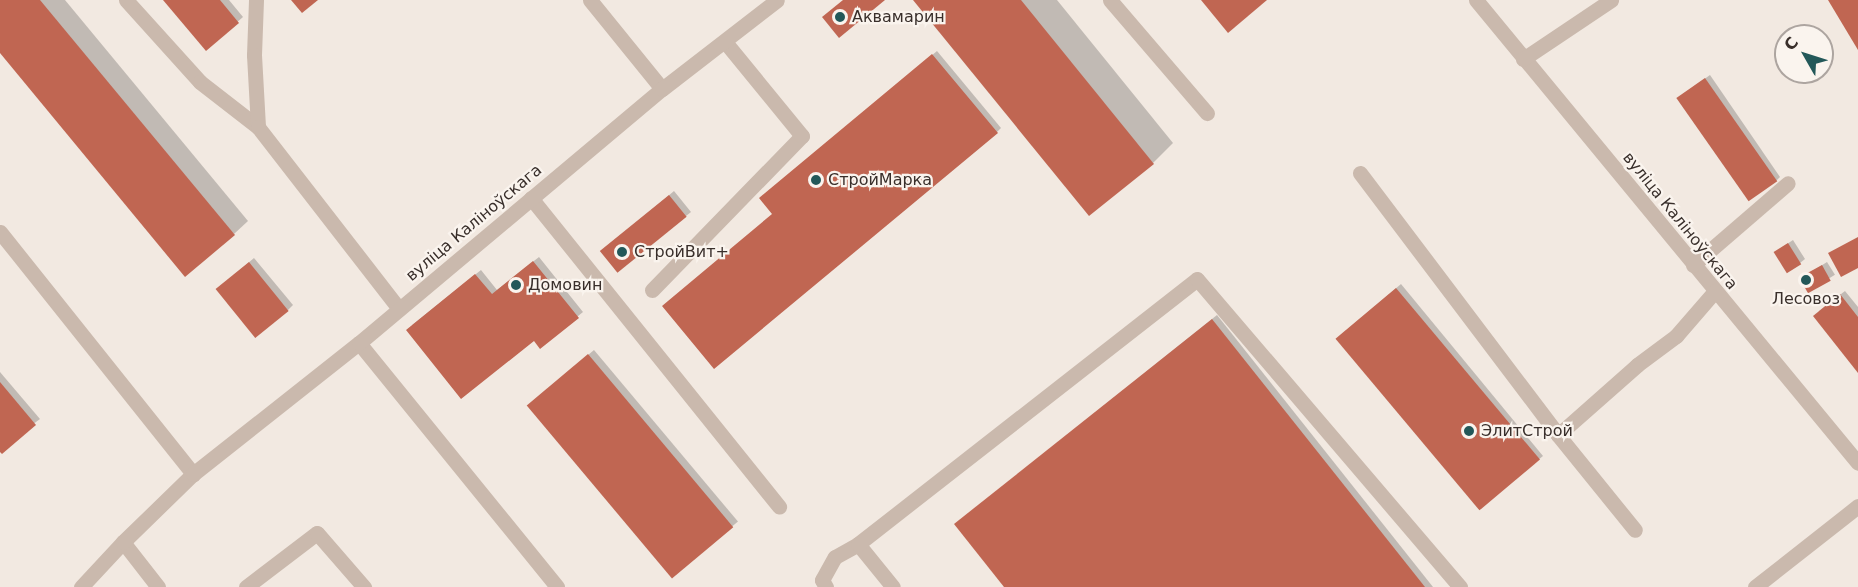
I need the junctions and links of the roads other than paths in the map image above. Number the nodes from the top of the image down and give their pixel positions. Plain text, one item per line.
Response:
1 (126, 0) edge
2 (256, 0) edge
3 (590, 0) edge
4 (777, 0) edge
5 (1110, 0) edge
6 (1476, 0) edge
7 (1611, 0) edge
8 (725, 42) junction
9 (1523, 59) junction
10 (662, 89) junction
11 (1206, 113) dead end
12 (258, 127) junction
13 (1360, 173) dead end
14 (1788, 183) dead end
15 (531, 198) junction
16 (0, 232) edge
17 (1693, 265) junction
18 (652, 290) dead end
19 (1715, 291) junction
20 (399, 309) junction
21 (359, 343) junction
22 (1558, 435) junction
23 (1858, 464) edge
24 (193, 474) junction
25 (1858, 506) edge
26 (779, 507) dead end
27 (1635, 530) dead end
28 (123, 542) junction
29 (858, 544) junction
30 (81, 587) edge
31 (158, 587) edge
32 (246, 587) edge
33 (364, 587) edge
34 (557, 587) edge
35 (826, 587) edge
36 (893, 587) edge
37 (1460, 587) edge
38 (1755, 587) edge

1 - 12 street
2 - 12 street
3 - 10 street
4 - 8 street, вуліца Каліноўскага
5 - 11 street
6 - 9 street, вуліца Каліноўскага
7 - 9 street
8 - 10 street, вуліца Каліноўскага
8 - 18 street
9 - 17 street, вуліца Каліноўскага
10 - 15 street, вуліца Каліноўскага
12 - 20 street
13 - 22 street
14 - 17 street
15 - 20 street, вуліца Каліноўскага
15 - 26 street
16 - 24 street
17 - 19 street, вуліца Каліноўскага
19 - 22 street
19 - 23 street, вуліца Каліноўскага
20 - 21 street, вуліца Каліноўскага
21 - 24 street, вуліца Каліноўскага
21 - 34 street
22 - 27 street
24 - 28 street, вуліца Каліноўскага
25 - 38 street
28 - 30 street, вуліца Каліноўскага
28 - 31 street
29 - 35 street
29 - 36 street
29 - 37 street
32 - 33 street

